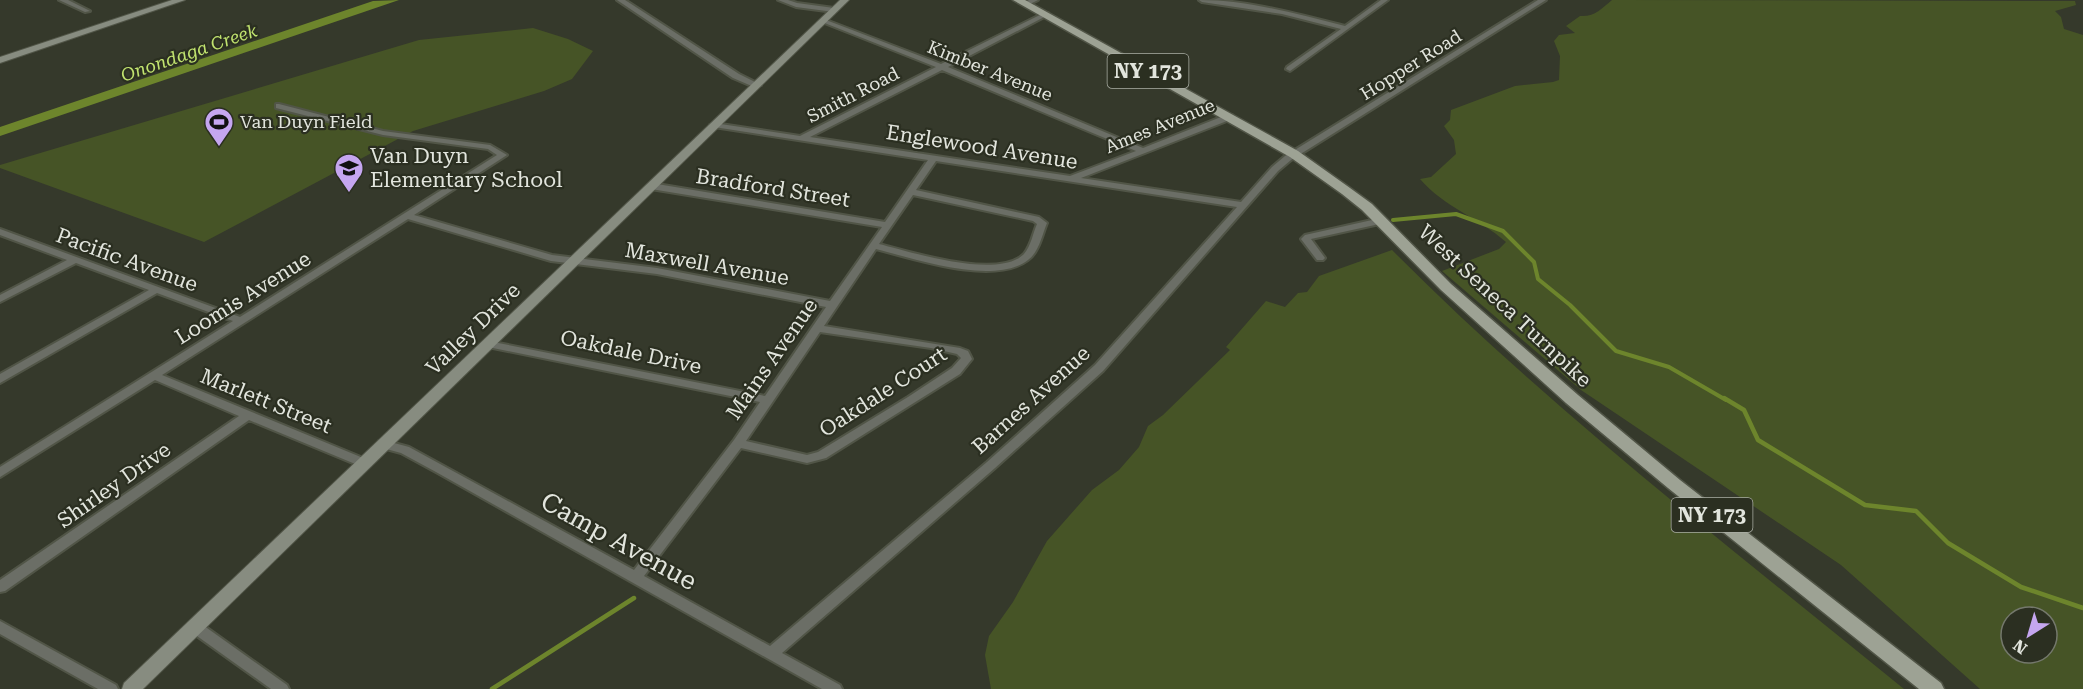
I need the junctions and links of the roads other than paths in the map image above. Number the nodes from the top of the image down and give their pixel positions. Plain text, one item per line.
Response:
1 (62, 0) edge
2 (181, 0) edge
3 (620, 0) edge
4 (781, 0) edge
5 (845, 0) edge
6 (1203, 0) edge
7 (1229, 0) edge
8 (1385, 0) edge
9 (1543, 0) edge
10 (1026, 1) edge
11 (1221, 4) junction
12 (834, 10) junction
13 (87, 11) dead end
14 (1046, 14) junction
15 (824, 21) junction
16 (1346, 28) junction
17 (0, 60) edge
18 (942, 67) junction
19 (1290, 69) dead end
20 (756, 85) junction
21 (279, 105) dead end
22 (1229, 117) junction
23 (714, 126) junction
24 (802, 138) junction
25 (1144, 151) junction
26 (1294, 154) junction
27 (934, 158) junction
28 (1070, 179) junction
29 (651, 186) junction
30 (912, 192) junction
31 (1244, 205) junction
32 (408, 216) junction
33 (1381, 221) junction
34 (888, 225) junction
35 (0, 232) edge
36 (874, 246) junction
37 (1320, 258) dead end
38 (575, 260) junction
39 (74, 261) junction
40 (156, 290) junction
41 (0, 299) edge
42 (833, 304) junction
43 (242, 321) junction
44 (817, 327) junction
45 (488, 344) junction
46 (154, 376) junction
47 (0, 379) edge
48 (767, 400) junction
49 (249, 414) junction
50 (738, 443) junction
51 (383, 444) junction
52 (364, 463) junction
53 (0, 473) edge
54 (636, 577) junction
55 (0, 587) edge
56 (0, 627) edge
57 (195, 627) junction
58 (772, 653) junction
59 (833, 687) edge
60 (111, 689) edge
61 (131, 689) edge
62 (282, 689) edge
63 (1934, 689) edge

1 - 13 street
2 - 17 main road
3 - 20 street
4 - 12 street
5 - 12 main road, Valley Drive
6 - 11 street
7 - 11 street
8 - 16 street
9 - 26 street, Hopper Road
10 - 14 main road, West Seneca Turnpike / NY 173
11 - 16 street
12 - 15 main road, Valley Drive
14 - 18 street, Smith Road
14 - 22 main road, West Seneca Turnpike / NY 173
15 - 18 street, Kimber Avenue
15 - 20 main road, Valley Drive
16 - 19 street
18 - 24 street, Smith Road
18 - 25 street, Kimber Avenue
20 - 23 main road, Valley Drive
21 - 32 street, Loomis Avenue
22 - 25 street, Ames Avenue
22 - 26 main road, West Seneca Turnpike / NY 173
23 - 24 street, Englewood Avenue
23 - 29 main road, Valley Drive
24 - 27 street, Englewood Avenue
25 - 28 street, Ames Avenue
26 - 31 street, Barnes Avenue
26 - 33 main road, West Seneca Turnpike / NY 173
27 - 28 street, Englewood Avenue
27 - 30 street, Mains Avenue
28 - 31 street, Englewood Avenue
29 - 34 street, Bradford Street
29 - 38 main road, Valley Drive
30 - 34 street, Mains Avenue
30 - 36 street
31 - 58 street, Barnes Avenue
32 - 38 street, Maxwell Avenue
32 - 43 street, Loomis Avenue
33 - 37 street
33 - 63 main road, West Seneca Turnpike / NY 173
34 - 36 street, Mains Avenue
35 - 39 street, Pacific Avenue
36 - 42 street, Mains Avenue
38 - 42 street, Maxwell Avenue
38 - 45 main road, Valley Drive
39 - 40 street, Pacific Avenue
39 - 41 street
40 - 43 street, Pacific Avenue
40 - 47 street
42 - 44 street, Mains Avenue
43 - 46 street, Loomis Avenue
44 - 48 street, Mains Avenue
44 - 50 street, Oakdale Court
45 - 48 street, Oakdale Drive
45 - 51 main road, Valley Drive
46 - 49 street, Marlett Street
46 - 53 street, Loomis Avenue
48 - 50 street, Mains Avenue
49 - 52 street, Marlett Street
49 - 55 street, Shirley Drive
50 - 54 street, Mains Avenue
51 - 52 main road, Valley Drive
51 - 54 street, Camp Avenue
52 - 57 main road, Valley Drive
54 - 58 street, Camp Avenue
56 - 60 street
57 - 61 main road, Valley Drive
57 - 62 street
58 - 59 street, Camp Avenue

